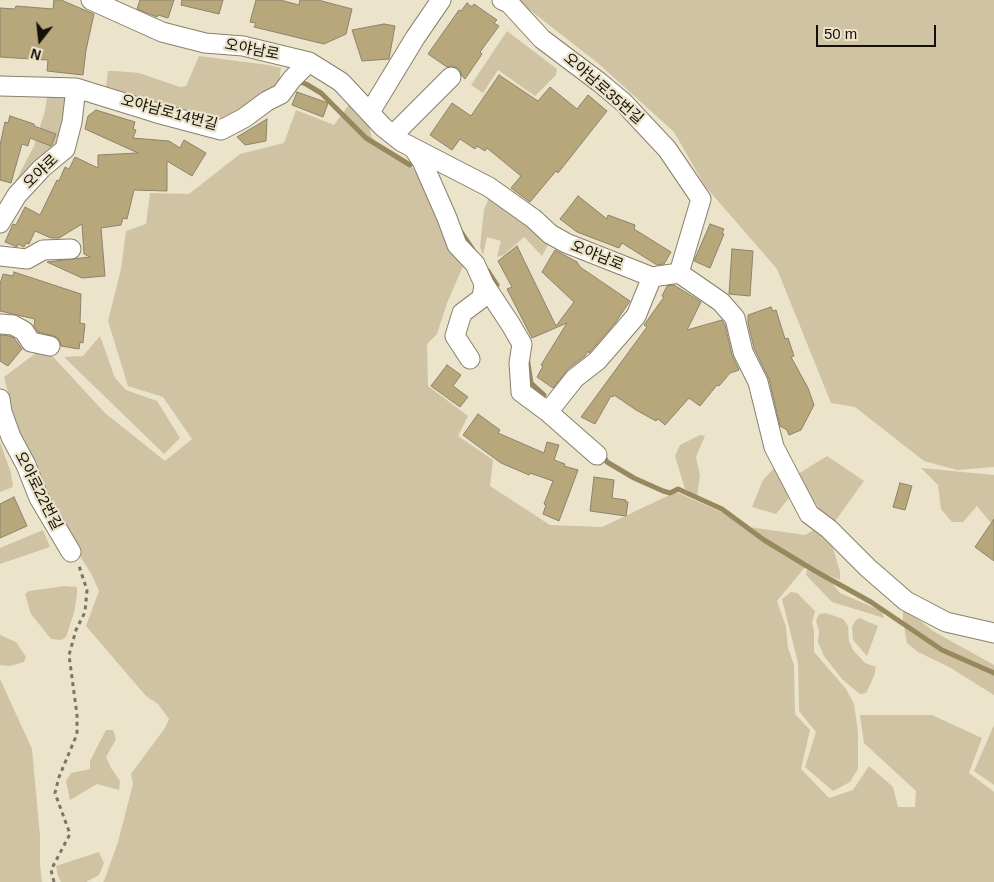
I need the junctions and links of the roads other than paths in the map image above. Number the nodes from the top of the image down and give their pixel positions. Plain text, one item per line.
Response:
1 (92, 0) edge
2 (441, 0) edge
3 (502, 0) edge
4 (309, 62) junction
5 (451, 78) dead end
6 (76, 88) junction
7 (2, 92) edge
8 (370, 112) junction
9 (393, 135) junction
10 (414, 149) junction
11 (0, 223) edge
12 (71, 249) dead end
13 (0, 256) edge
14 (679, 272) junction
15 (652, 278) junction
16 (484, 284) junction
17 (0, 324) edge
18 (50, 346) dead end
19 (470, 359) dead end
20 (0, 399) edge
21 (548, 412) junction
22 (597, 455) dead end
23 (71, 552) road end
24 (994, 633) edge

1 - 4 street, 오야남로
2 - 8 street
3 - 14 street, 오야남로35번길
4 - 6 street, 오야남로14번길
4 - 8 street, 오야남로
5 - 9 street
6 - 7 street, 오야남로14번길
6 - 11 street, 오야로
8 - 9 street, 오야남로
9 - 10 street, 오야남로
10 - 15 street, 오야남로
10 - 16 street
12 - 13 street
14 - 15 street
14 - 24 street
15 - 21 street
16 - 19 street
16 - 21 street
17 - 18 street
20 - 23 street, 오야로22번길
21 - 22 street

